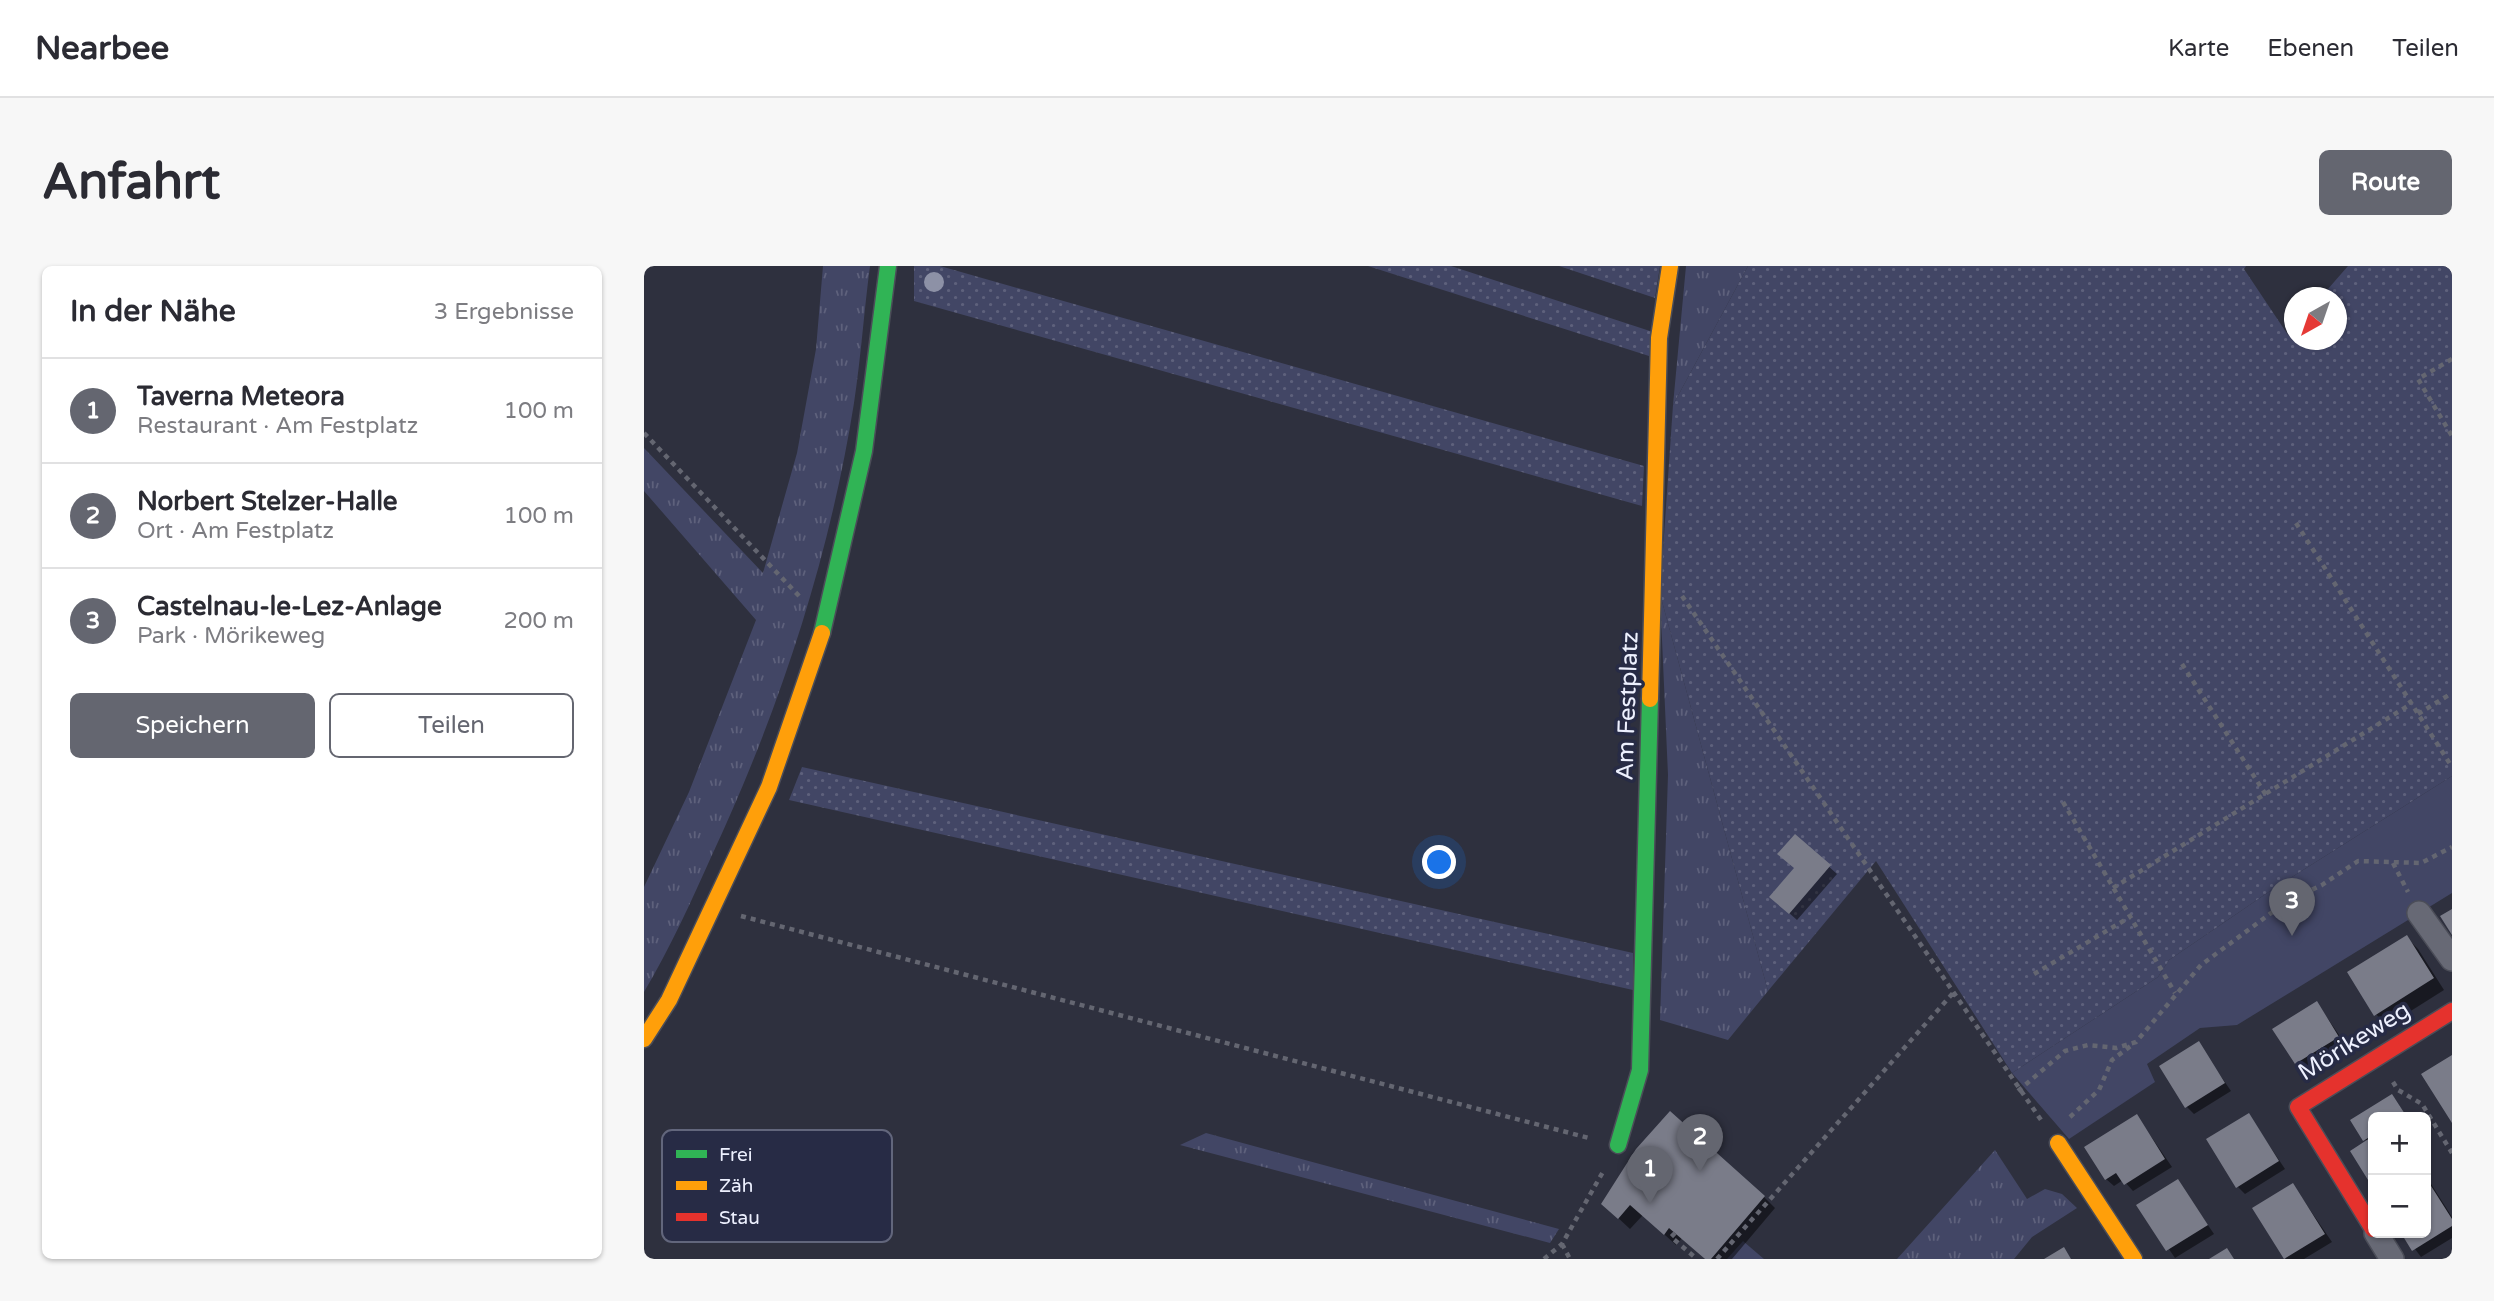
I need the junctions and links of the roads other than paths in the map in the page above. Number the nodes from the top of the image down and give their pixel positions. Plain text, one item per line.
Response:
1 (888, 266) edge
2 (1670, 266) edge
3 (2419, 913) road end
4 (2452, 959) edge
5 (2452, 1011) edge
6 (644, 1039) edge
7 (2054, 1138) road end
8 (1618, 1145) road end
9 (2368, 1221) edge
10 (2378, 1238) edge
11 (2134, 1259) edge
12 (2392, 1259) edge

1 - 6 street
2 - 8 street, Am Festplatz
3 - 4 street
5 - 9 street, Mörikeweg
7 - 11 street
10 - 12 street, Mörikeweg

